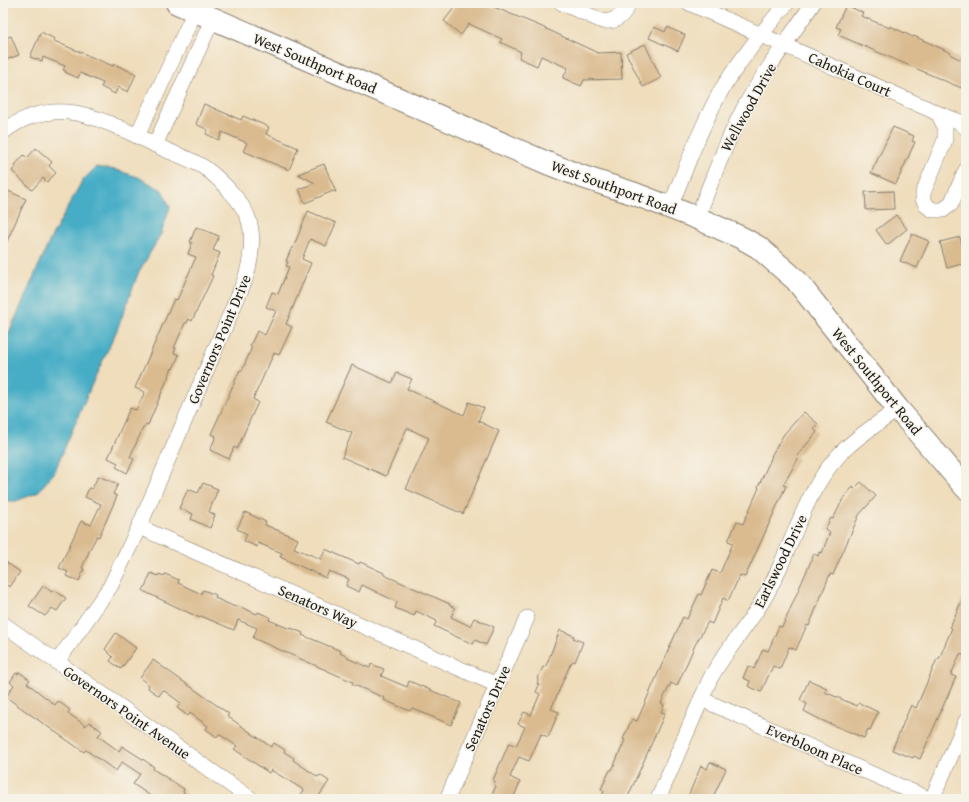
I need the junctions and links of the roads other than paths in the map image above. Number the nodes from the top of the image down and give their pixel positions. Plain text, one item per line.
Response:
1 (562, 3) edge
2 (629, 3) edge
3 (689, 3) edge
4 (787, 3) edge
5 (813, 3) edge
6 (195, 11) edge
7 (760, 34) junction
8 (785, 45) junction
9 (939, 114) junction
10 (966, 128) edge
11 (3, 132) edge
12 (137, 136) junction
13 (155, 145) junction
14 (966, 170) edge
15 (670, 207) junction
16 (697, 218) junction
17 (898, 409) junction
18 (966, 488) edge
19 (138, 527) junction
20 (527, 618) dead end
21 (3, 624) edge
22 (57, 662) junction
23 (497, 684) junction
24 (701, 699) junction
25 (966, 721) edge
26 (251, 799) edge
27 (447, 799) edge
28 (658, 799) edge
29 (929, 799) edge
30 (932, 799) edge

1 - 2 street
3 - 7 street, Cahokia Court
4 - 7 street, Wellwood Drive
5 - 8 street, Wellwood Drive
6 - 12 street
6 - 13 street
6 - 15 main road, West Southport Road
7 - 8 street, Cahokia Court
7 - 15 street, Wellwood Drive
8 - 9 street, Cahokia Court
8 - 16 street, Wellwood Drive
9 - 10 street, Cahokia Court
9 - 14 street
11 - 12 street, Governors Point Drive
12 - 13 street, Governors Point Drive
13 - 19 street, Governors Point Drive
15 - 16 main road, West Southport Road
16 - 17 main road, West Southport Road
17 - 18 main road, West Southport Road
17 - 24 street, Earlswood Drive
19 - 22 street, Governors Point Drive
19 - 23 street, Senators Way
20 - 23 street, Senators Drive
21 - 22 street, Governors Point Avenue
22 - 26 street, Governors Point Avenue
23 - 27 street, Senators Drive
24 - 28 street, Earlswood Drive
24 - 29 street, Everbloom Place
25 - 30 street

